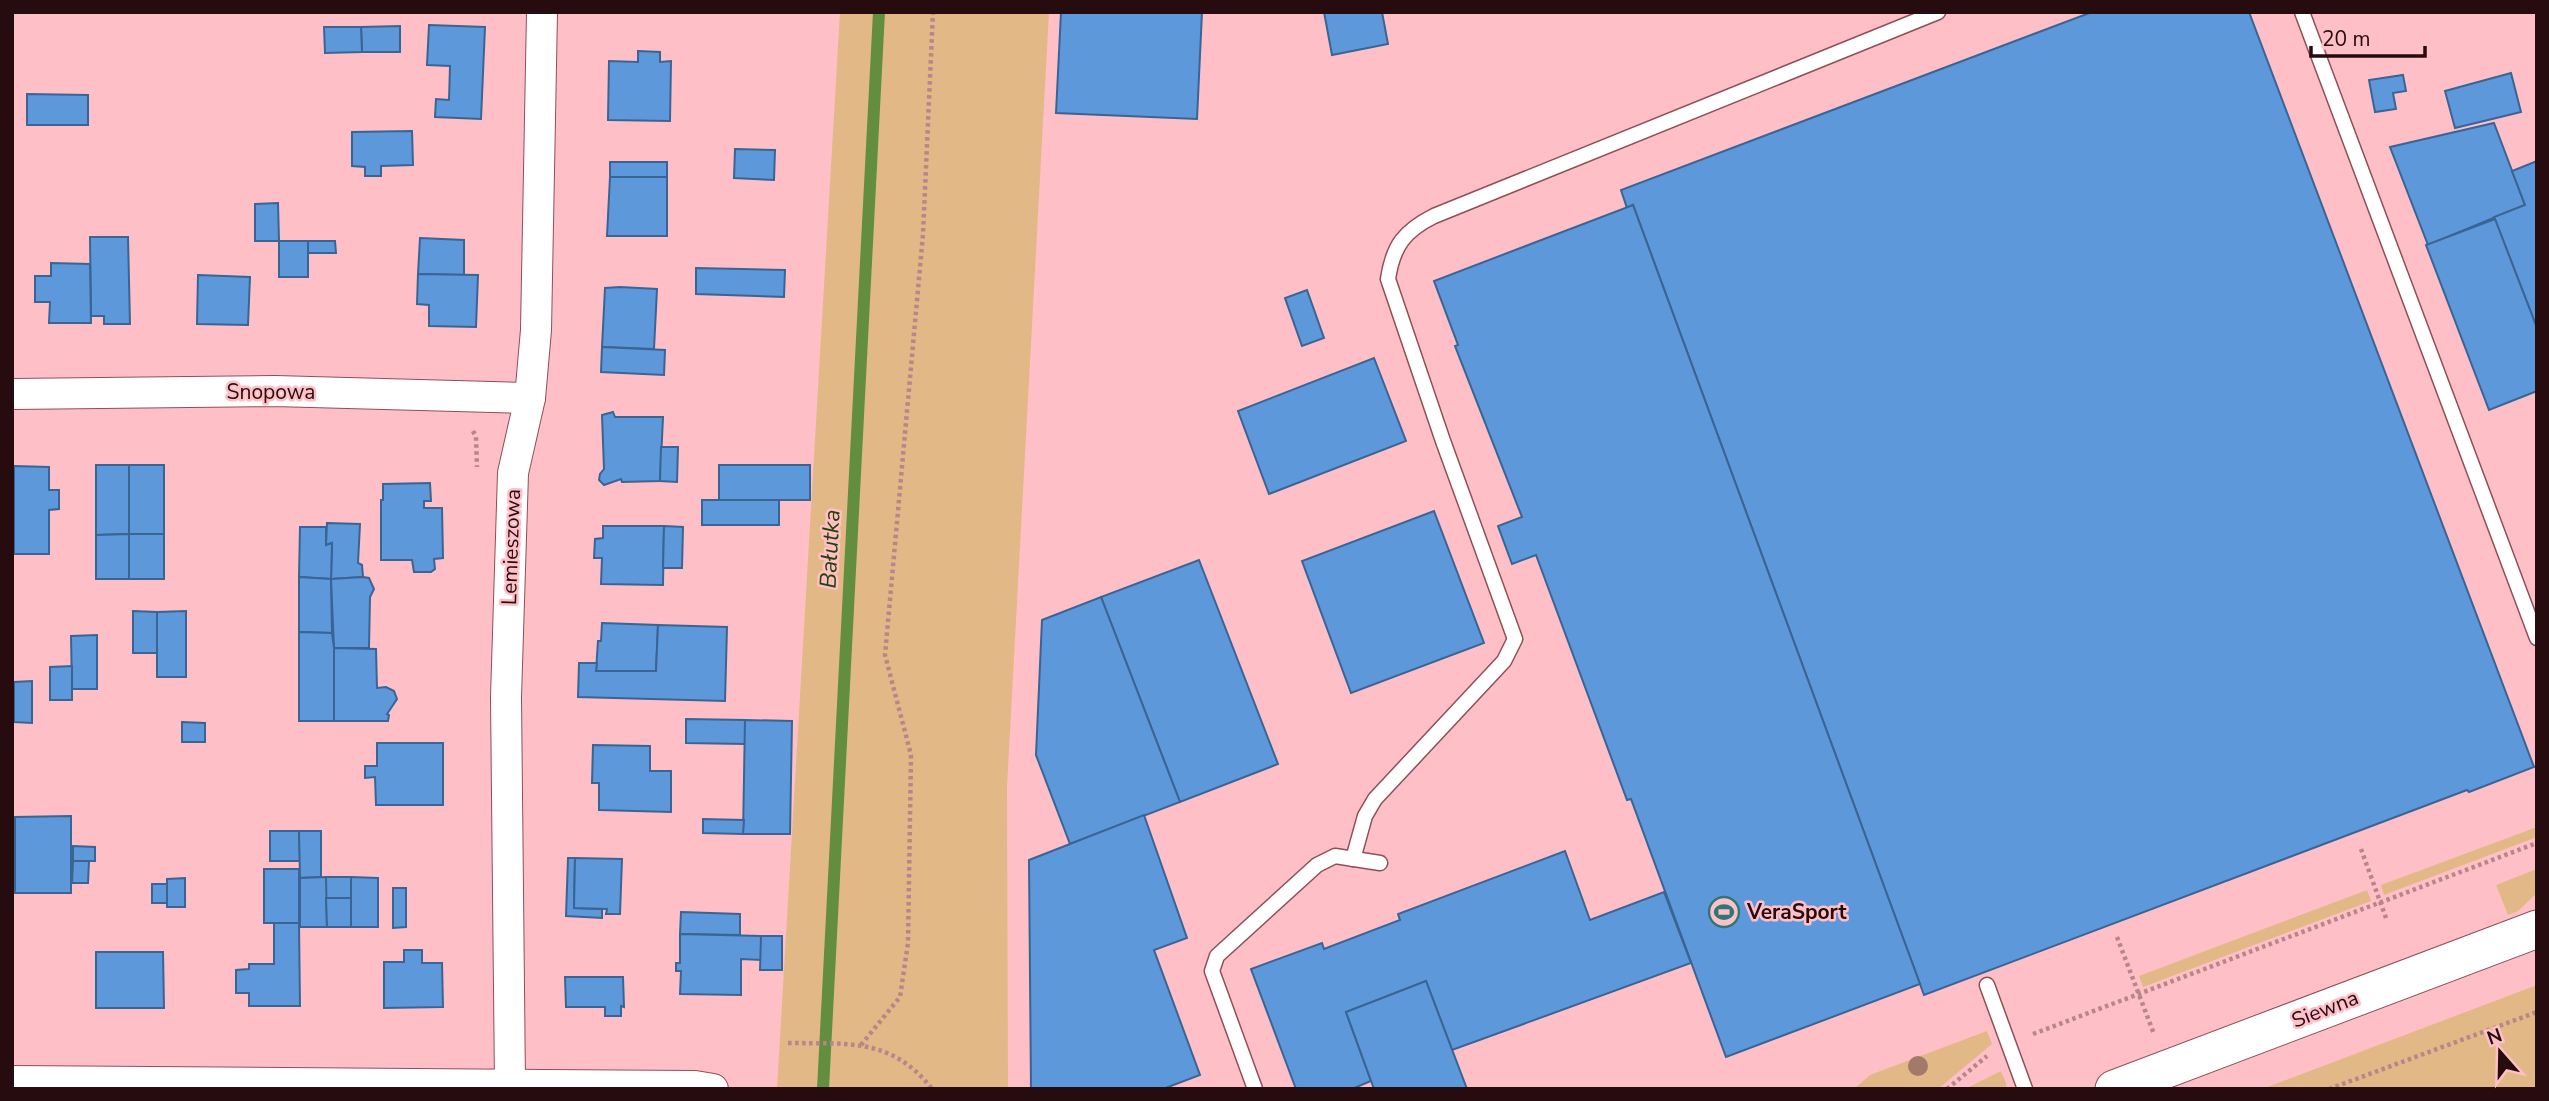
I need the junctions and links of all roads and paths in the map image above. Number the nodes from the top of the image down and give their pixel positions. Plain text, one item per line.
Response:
1 (542, 12) edge
2 (933, 12) edge
3 (1938, 12) edge
4 (2302, 12) edge
5 (12, 394) edge
6 (530, 398) junction
7 (468, 426) dead end
8 (513, 473) junction
9 (2537, 638) edge
10 (2537, 843) edge
11 (2361, 849) dead end
12 (1353, 859) junction
13 (1380, 863) dead end
14 (2380, 903) junction
15 (2386, 918) dead end
16 (2537, 929) edge
17 (2117, 937) dead end
18 (1987, 985) dead end
19 (2139, 994) junction
20 (2537, 1012) edge
21 (2156, 1041) dead end
22 (788, 1043) dead end
23 (2008, 1044) junction
24 (861, 1045) junction
25 (12, 1081) edge
26 (510, 1084) junction
27 (713, 1089) edge
28 (932, 1089) edge
29 (1255, 1089) edge
30 (1947, 1089) edge
31 (2025, 1089) edge
32 (2114, 1089) edge
33 (2329, 1089) edge

1 - 6 street, Lemieszowa
2 - 24 path
3 - 12 lane
4 - 9 lane
5 - 6 street, Snopowa
6 - 8 street, Lemieszowa
7 - 8 path
8 - 26 street, Lemieszowa
10 - 14 path
11 - 14 path
12 - 13 lane
12 - 29 lane
14 - 15 path
14 - 19 path
16 - 32 street, Siewna
17 - 19 path
18 - 23 lane
19 - 21 path
19 - 23 path
20 - 33 path
22 - 24 path
23 - 30 path
23 - 31 lane
24 - 28 path
25 - 26 street
26 - 27 street

